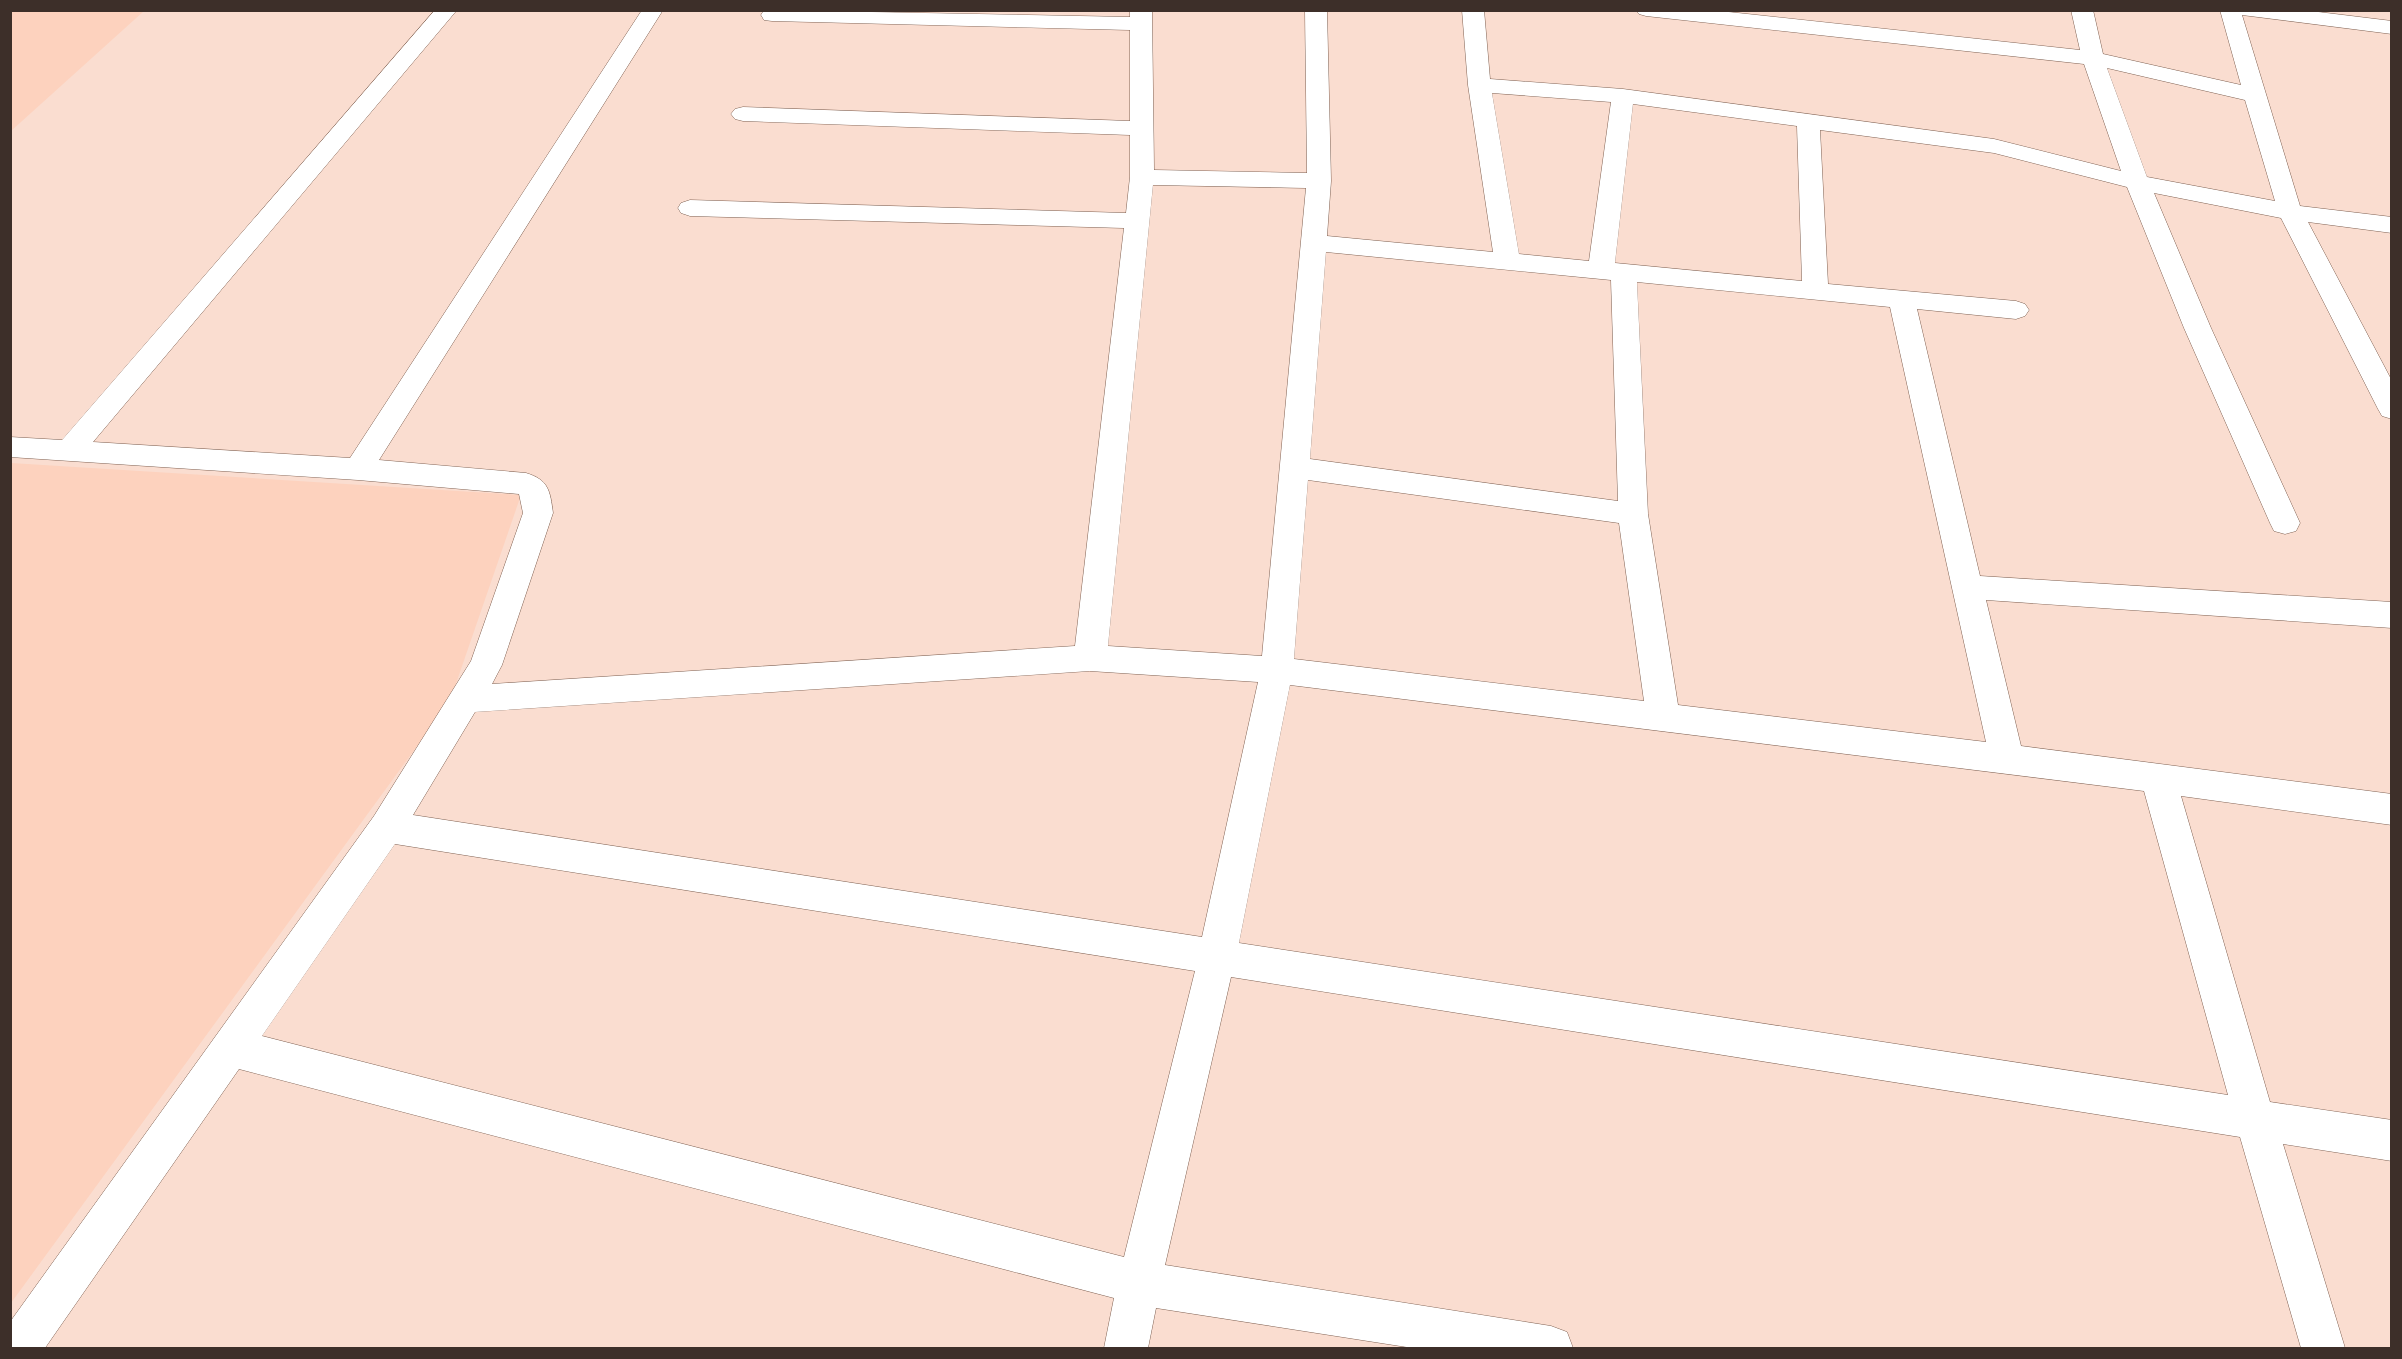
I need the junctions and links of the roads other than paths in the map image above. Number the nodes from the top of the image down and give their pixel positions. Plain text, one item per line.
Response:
1 (447, 10) edge
2 (653, 10) edge
3 (1316, 10) edge
4 (1473, 10) edge
5 (1646, 10) edge
6 (2082, 10) edge
7 (2230, 10) edge
8 (2246, 10) edge
9 (1700, 13) edge
10 (772, 15) dead end
11 (1141, 17) edge
12 (2391, 28) edge
13 (2091, 58) junction
14 (1479, 85) junction
15 (2255, 95) junction
16 (1623, 96) junction
17 (743, 114) dead end
18 (1808, 122) junction
19 (1140, 128) junction
20 (1142, 177) junction
21 (1319, 181) junction
22 (2137, 182) junction
23 (690, 208) dead end
24 (2290, 212) junction
25 (1137, 221) junction
26 (2391, 225) edge
27 (1314, 243) junction
28 (1507, 261) junction
29 (1613, 271) junction
30 (1815, 291) junction
31 (1901, 299) junction
32 (2016, 310) dead end
33 (2391, 409) edge
34 (10, 447) edge
35 (69, 451) junction
36 (1295, 468) junction
37 (358, 469) junction
38 (1633, 514) junction
39 (2285, 523) dead end
40 (1967, 587) junction
41 (2391, 615) edge
42 (1090, 658) junction
43 (1277, 670) junction
44 (466, 699) junction
45 (1663, 719) junction
46 (2007, 760) junction
47 (2158, 778) junction
48 (2391, 810) edge
49 (387, 827) junction
50 (1217, 957) junction
51 (232, 1048) junction
52 (2255, 1120) junction
53 (2391, 1141) edge
54 (1139, 1283) junction
55 (19, 1348) edge
56 (1126, 1348) edge
57 (1551, 1348) edge
58 (2323, 1348) edge

1 - 35 street
2 - 37 street
3 - 21 street
4 - 14 street
5 - 9 street
6 - 13 street
7 - 15 street
8 - 12 street
9 - 13 street
10 - 11 street
11 - 19 street
13 - 15 street
13 - 22 street
14 - 16 street
14 - 28 street
15 - 24 street
16 - 18 street
16 - 29 street
17 - 19 street
18 - 22 street
18 - 30 street
19 - 20 street
20 - 21 street
20 - 25 street
21 - 27 street
22 - 24 street
22 - 39 street
23 - 25 street
24 - 26 street
24 - 33 street
25 - 42 street
27 - 28 street
27 - 36 street
28 - 29 street
29 - 30 street
29 - 38 street
30 - 31 street
31 - 32 street
31 - 40 street
34 - 35 street
35 - 37 street
36 - 38 street
36 - 43 street
37 - 44 street
38 - 45 street
40 - 41 street
40 - 46 street
42 - 43 street
42 - 44 street
43 - 45 street
43 - 50 street
44 - 49 street
45 - 46 street
46 - 47 street
47 - 48 street
47 - 52 street
49 - 50 street
49 - 51 street
50 - 52 street
50 - 54 street
51 - 54 street
51 - 55 street
52 - 53 street
52 - 58 street
54 - 56 street
54 - 57 street

